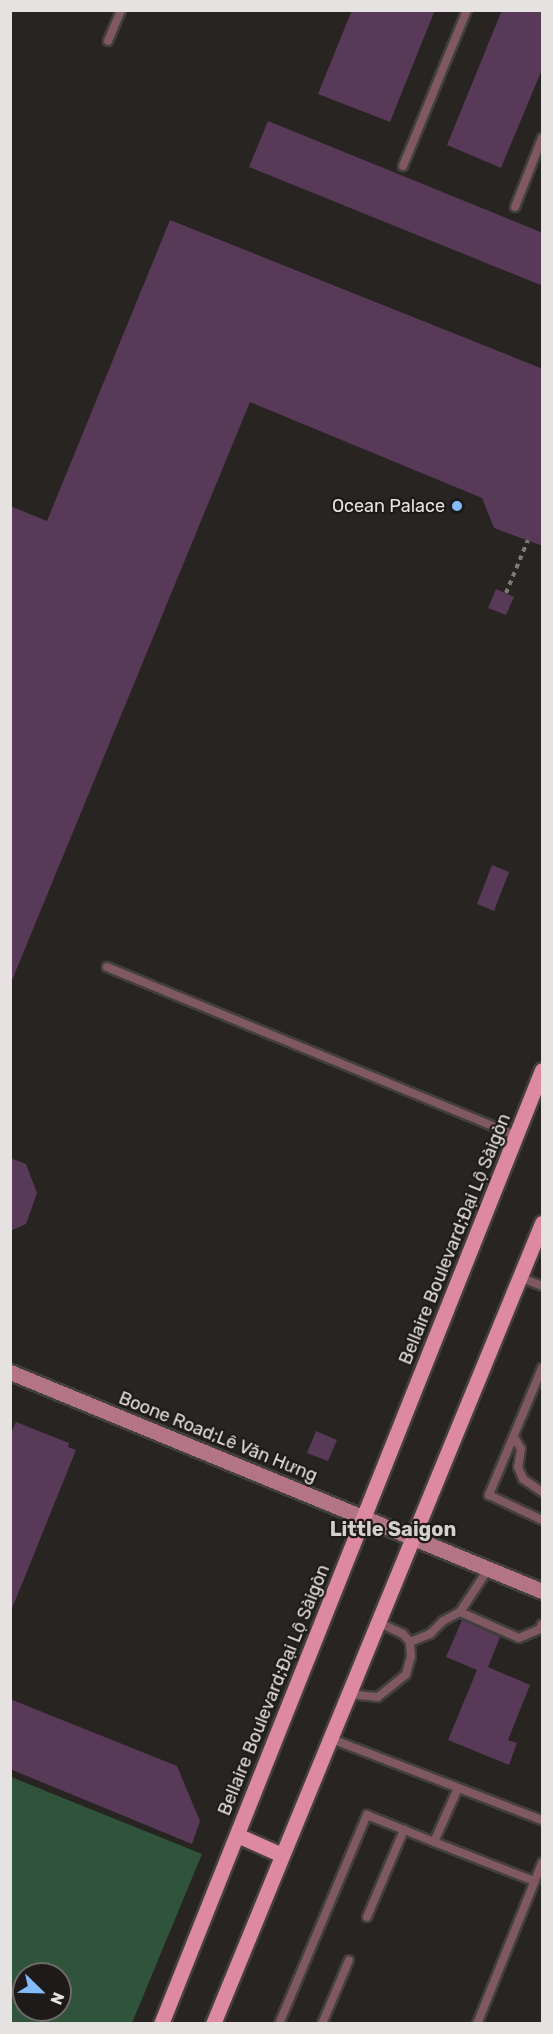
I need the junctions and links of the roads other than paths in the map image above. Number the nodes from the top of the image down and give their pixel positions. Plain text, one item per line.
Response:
1 (121, 10) edge
2 (467, 10) edge
3 (108, 41) dead end
4 (543, 138) edge
5 (403, 166) dead end
6 (515, 207) dead end
7 (107, 967) dead end
8 (543, 1070) edge
9 (517, 1136) junction
10 (543, 1223) edge
11 (519, 1277) junction
12 (543, 1286) edge
13 (543, 1368) edge
14 (10, 1372) edge
15 (514, 1437) junction
16 (543, 1492) edge
17 (364, 1518) junction
18 (543, 1520) edge
19 (412, 1536) junction
20 (489, 1568) junction
21 (543, 1591) edge
22 (459, 1612) junction
23 (377, 1622) junction
24 (543, 1624) edge
25 (410, 1642) junction
26 (348, 1694) junction
27 (330, 1738) junction
28 (458, 1788) junction
29 (543, 1820) edge
30 (404, 1830) junction
31 (237, 1836) junction
32 (434, 1842) junction
33 (282, 1855) junction
34 (543, 1863) edge
35 (534, 1881) junction
36 (367, 1917) dead end
37 (349, 1960) dead end
38 (161, 2024) edge
39 (213, 2024) edge
40 (279, 2024) edge
41 (322, 2024) edge
42 (477, 2024) edge

1 - 3 lane
2 - 5 lane
4 - 6 lane
7 - 9 lane
8 - 9 main road, Bellaire Boulevard;Đại Lộ Sàigòn
9 - 17 main road, Bellaire Boulevard;Đại Lộ Sàigòn
10 - 11 main road
11 - 12 lane
11 - 19 main road
13 - 15 lane
14 - 17 street, Boone Road;Lê Văn Hưng
15 - 16 lane
15 - 18 lane
17 - 19 street, Boone Road;Lê Văn Hưng
17 - 31 main road, Bellaire Boulevard;Đại Lộ Sàigòn
19 - 20 street, Boone Road;Lê Văn Hưng
19 - 23 main road
20 - 21 street, Boone Road;Lê Văn Hưng
20 - 22 lane
22 - 24 lane
22 - 25 lane
23 - 25 lane
23 - 26 main road
25 - 26 lane
26 - 27 main road
27 - 28 lane
27 - 33 main road
28 - 29 lane
28 - 32 lane
30 - 32 lane
30 - 36 lane
30 - 40 lane
31 - 33 main road
31 - 38 main road, Bellaire Boulevard;Đại Lộ Sàigòn
32 - 35 lane
33 - 39 main road
34 - 35 lane
35 - 42 lane
37 - 41 lane

